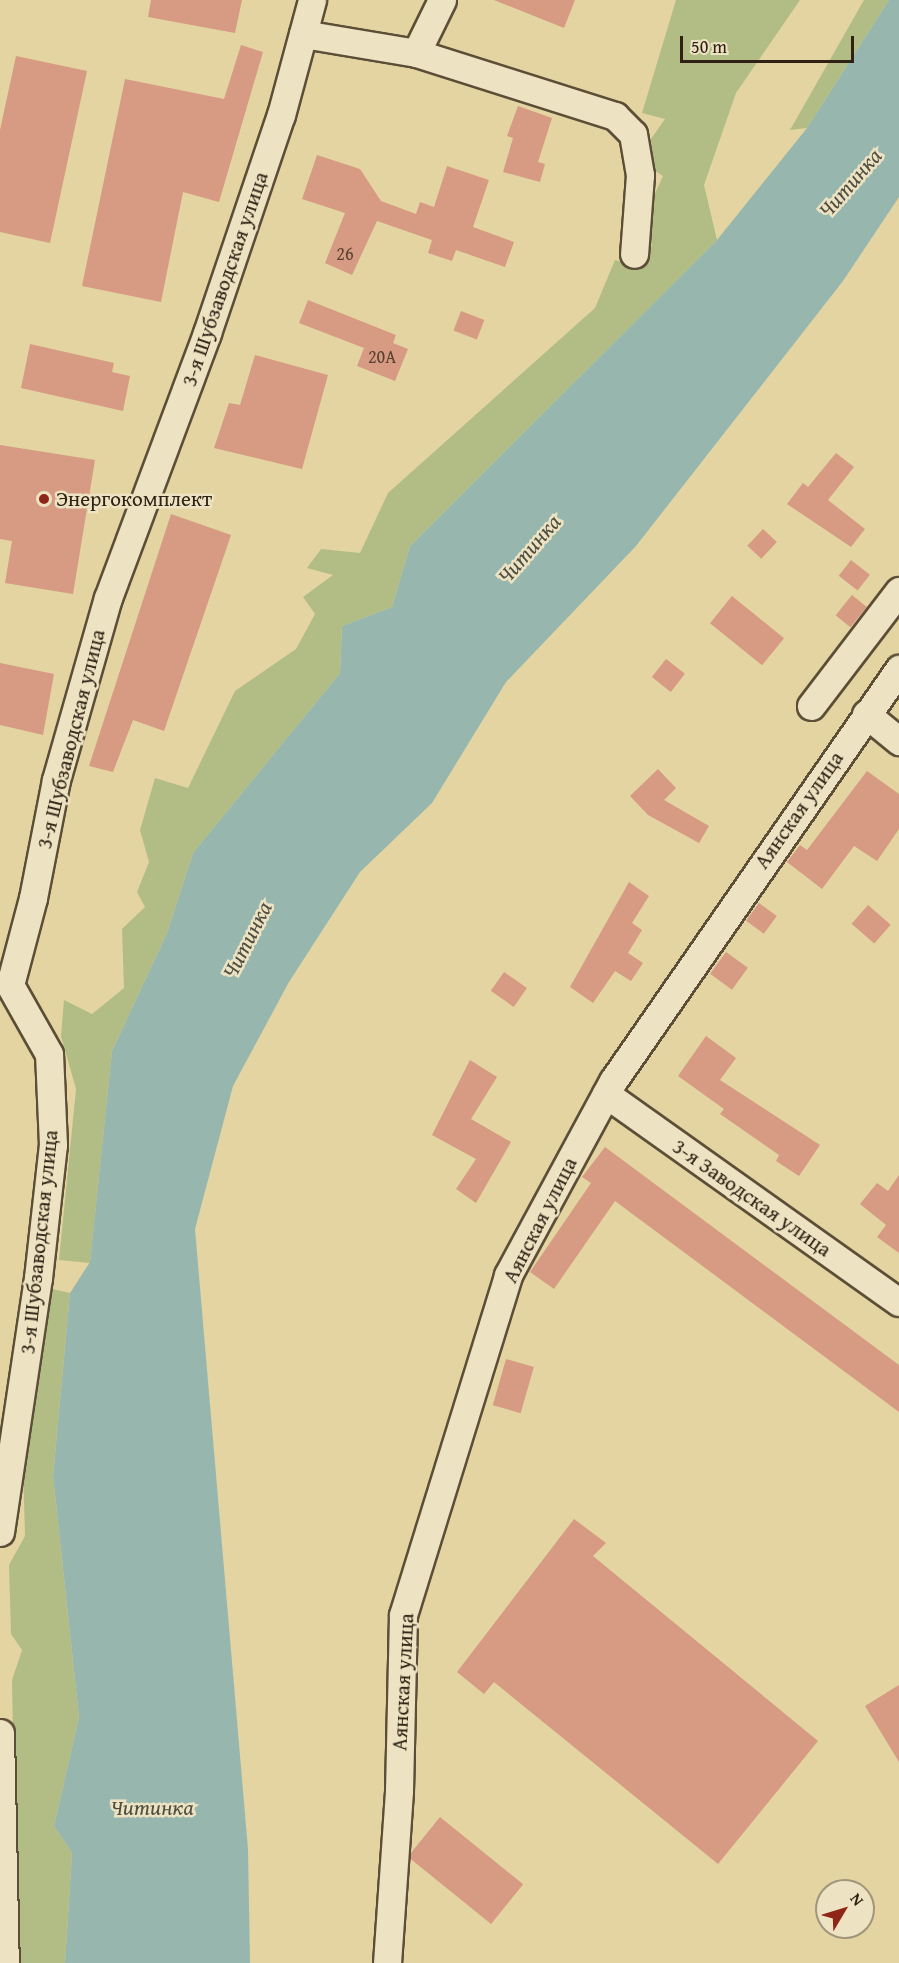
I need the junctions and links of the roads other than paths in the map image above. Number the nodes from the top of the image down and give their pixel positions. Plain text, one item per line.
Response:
1 (312, 0) edge
2 (442, 0) edge
3 (303, 34) junction
4 (416, 53) junction
5 (634, 254) dead end
6 (899, 591) edge
7 (899, 669) edge
8 (811, 706) dead end
9 (866, 714) junction
10 (899, 741) edge
11 (606, 1094) junction
12 (899, 1302) edge
13 (0, 1532) edge
14 (0, 1733) edge
15 (4, 1963) edge
16 (387, 1963) edge

1 - 3 street, 3-я Шубзаводская улица
2 - 4 street
3 - 4 street
3 - 13 street, 3-я Шубзаводская улица
4 - 5 street
6 - 8 street
7 - 9 street, Аянская улица
9 - 10 street
9 - 11 street, Аянская улица
11 - 12 street, 3-я Заводская улица
11 - 16 street, Аянская улица
14 - 15 street

